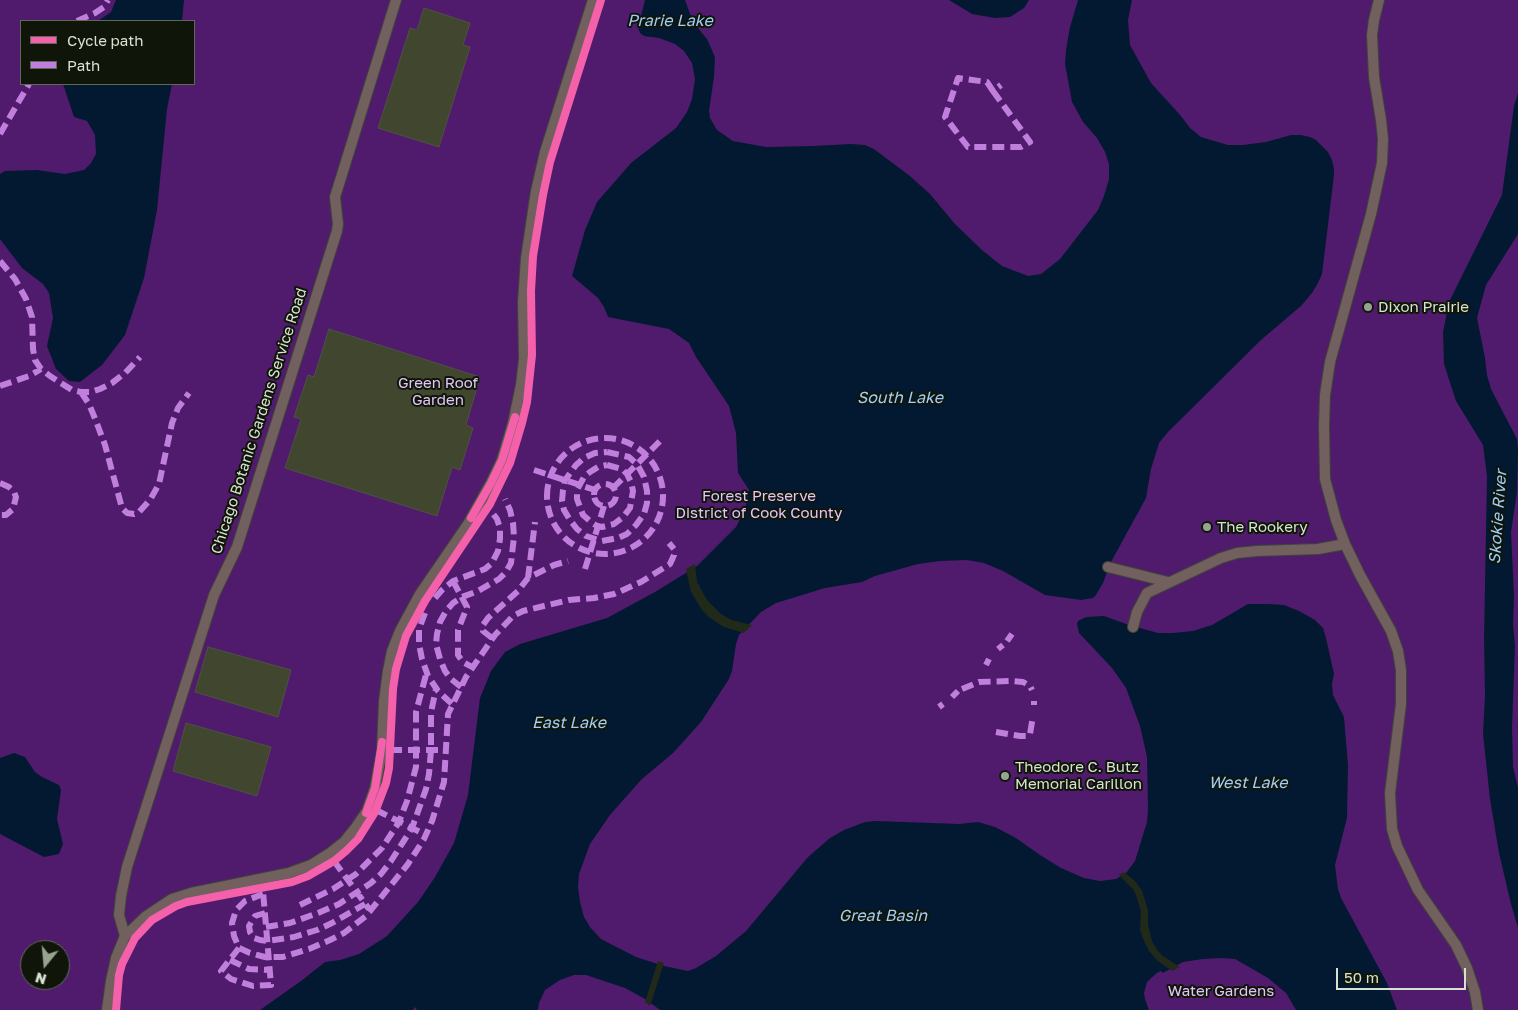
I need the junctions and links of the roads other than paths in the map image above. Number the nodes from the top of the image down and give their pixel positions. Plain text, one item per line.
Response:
1 (396, 0) edge
2 (593, 0) edge
3 (1379, 0) edge
4 (1345, 544) junction
5 (1108, 567) dead end
6 (1168, 582) junction
7 (1133, 627) dead end
8 (125, 936) junction
9 (107, 1010) edge
10 (1478, 1010) edge

1 - 8 lane, Chicago Botanic Gardens Service Road
2 - 8 lane
3 - 4 lane
4 - 6 lane
4 - 10 lane
5 - 6 lane
6 - 7 lane
8 - 9 lane

